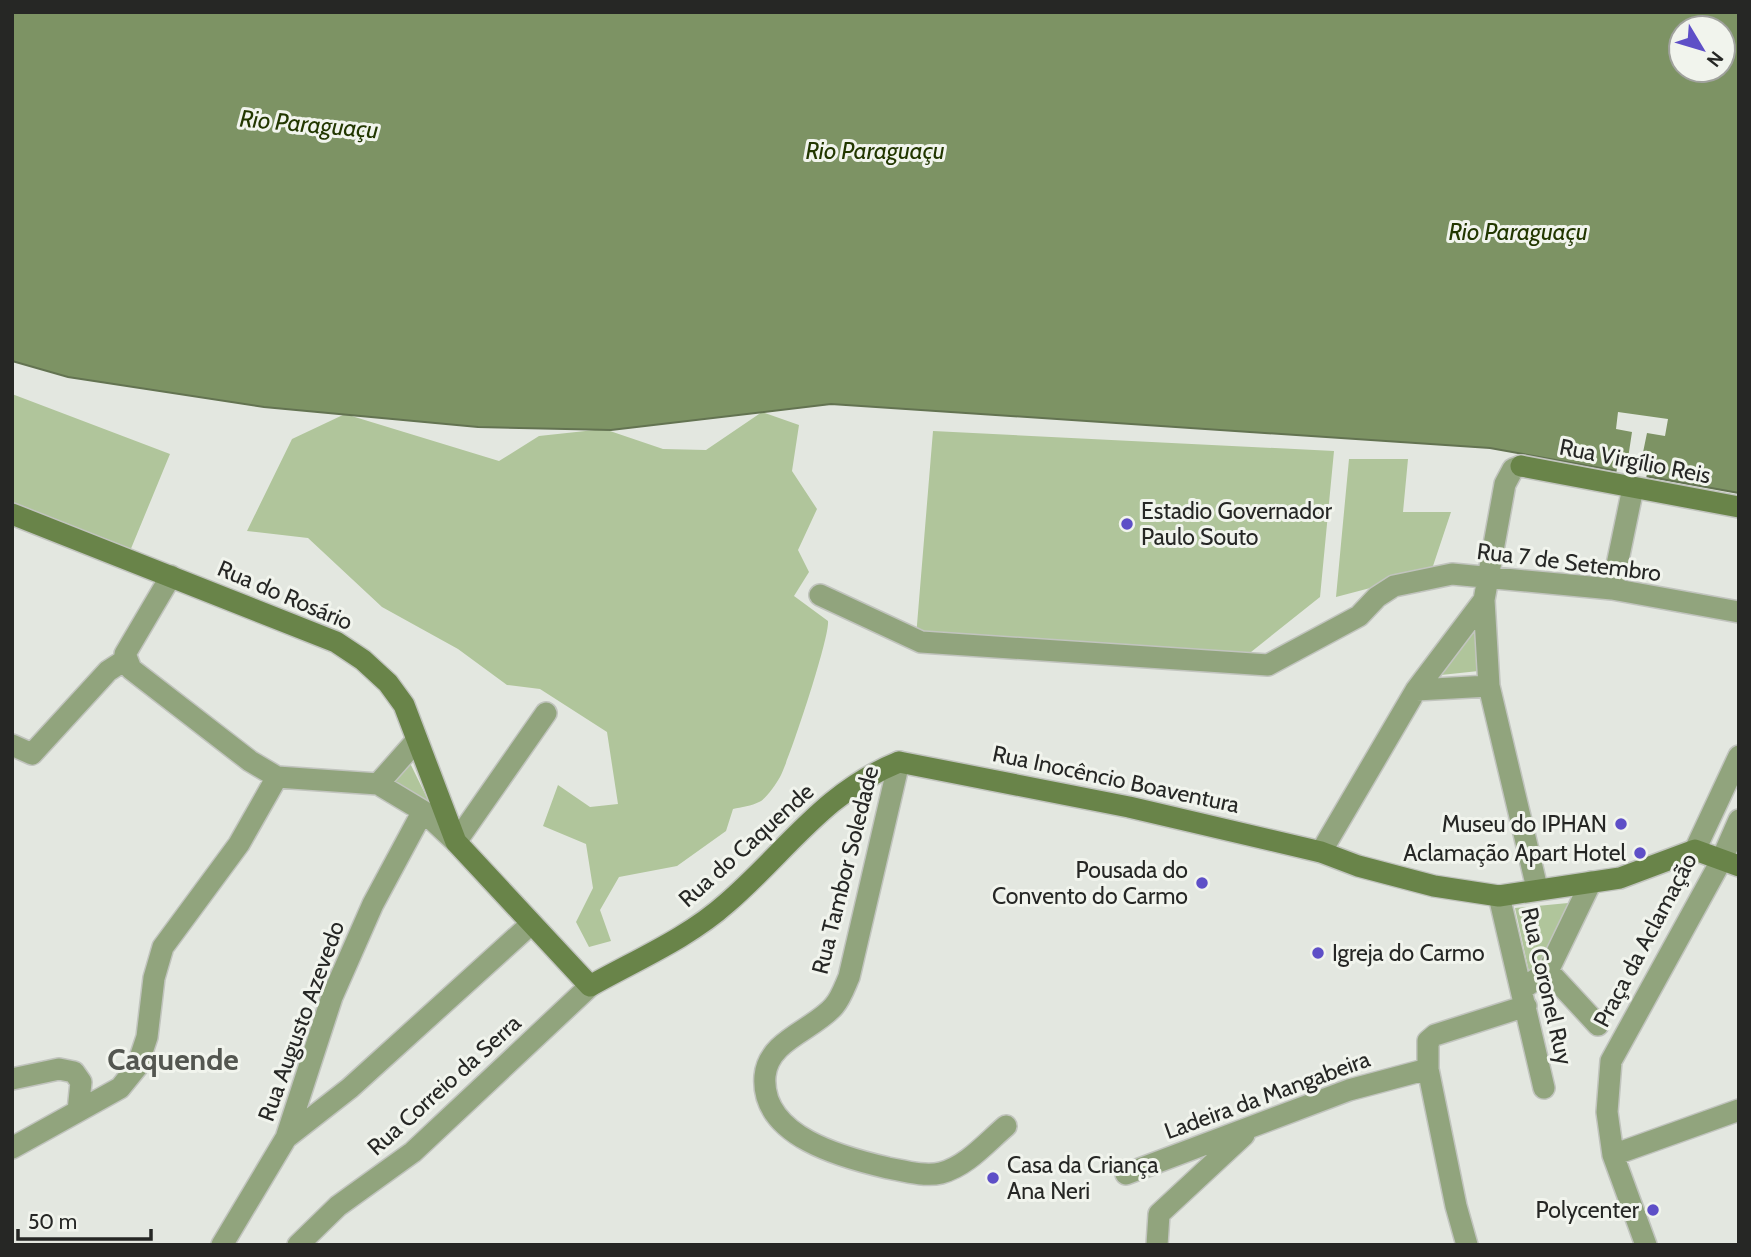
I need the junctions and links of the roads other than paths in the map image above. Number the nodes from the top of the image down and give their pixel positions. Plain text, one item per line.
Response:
1 (1633, 488) junction
2 (1739, 507) edge
3 (12, 514) edge
4 (171, 576) junction
5 (1612, 589) junction
6 (1487, 590) junction
7 (820, 595) dead end
8 (1739, 612) edge
9 (125, 657) junction
10 (1489, 686) junction
11 (1416, 690) junction
12 (546, 713) dead end
13 (417, 740) junction
14 (12, 745) edge
15 (1739, 756) edge
16 (900, 762) junction
17 (276, 777) junction
18 (378, 784) junction
19 (423, 811) junction
20 (1739, 820) edge
21 (456, 842) junction
22 (1695, 850) junction
23 (1321, 852) junction
24 (1730, 863) edge
25 (1591, 882) junction
26 (1536, 888) junction
27 (1499, 896) junction
28 (531, 924) junction
29 (1548, 971) junction
30 (590, 986) junction
31 (1524, 998) junction
32 (1598, 1025) dead end
33 (1428, 1069) junction
34 (12, 1079) edge
35 (1544, 1087) dead end
36 (78, 1111) junction
37 (1738, 1111) edge
38 (1006, 1126) dead end
39 (1253, 1126) junction
40 (286, 1138) junction
41 (12, 1148) edge
42 (1613, 1155) junction
43 (1126, 1174) dead end
44 (222, 1245) edge
45 (298, 1245) edge
46 (1157, 1245) edge
47 (1467, 1245) edge
48 (1646, 1245) edge

1 - 2 street, Rua Virgílio Reis
1 - 5 street
1 - 6 street, Rua Virgílio Reis
3 - 4 street, Rua do Rosário
4 - 9 street
4 - 13 street, Rua do Rosário
5 - 6 street, Rua 7 de Setembro
5 - 8 street, Rua 7 de Setembro
6 - 7 street, Rua 7 de Setembro
6 - 10 street
6 - 11 street
9 - 14 street
9 - 17 street
10 - 11 street
10 - 26 street
11 - 23 street
12 - 21 street
13 - 18 street
13 - 21 street, Rua do Rosário
15 - 22 street
16 - 23 street, Rua Inocêncio Boaventura
16 - 30 street, Rua do Caquende
16 - 38 street, Rua Tambor Soledade
17 - 18 street
17 - 36 street
18 - 19 street
19 - 21 street
19 - 40 street, Rua Augusto Azevedo
20 - 24 street
21 - 28 street
22 - 24 street, Praça da Aclamação
22 - 25 street, Praça da Aclamação
23 - 27 street, Rua Inocêncio Boaventura
24 - 42 street, Praça da Aclamação
25 - 26 street, Praça da Aclamação
25 - 29 street
26 - 27 street, Praça da Aclamação
27 - 31 street, Rua Coronel Ruy
28 - 30 street
28 - 40 street
29 - 31 street
29 - 32 street
30 - 45 street, Rua Correio da Serra
31 - 33 street
31 - 35 street, Rua Coronel Ruy
33 - 39 street, Ladeira da Mangabeira
33 - 47 street
34 - 36 street
36 - 41 street
37 - 42 street
39 - 43 street, Ladeira da Mangabeira
39 - 46 street
40 - 44 street, Rua Augusto Azevedo
42 - 48 street

